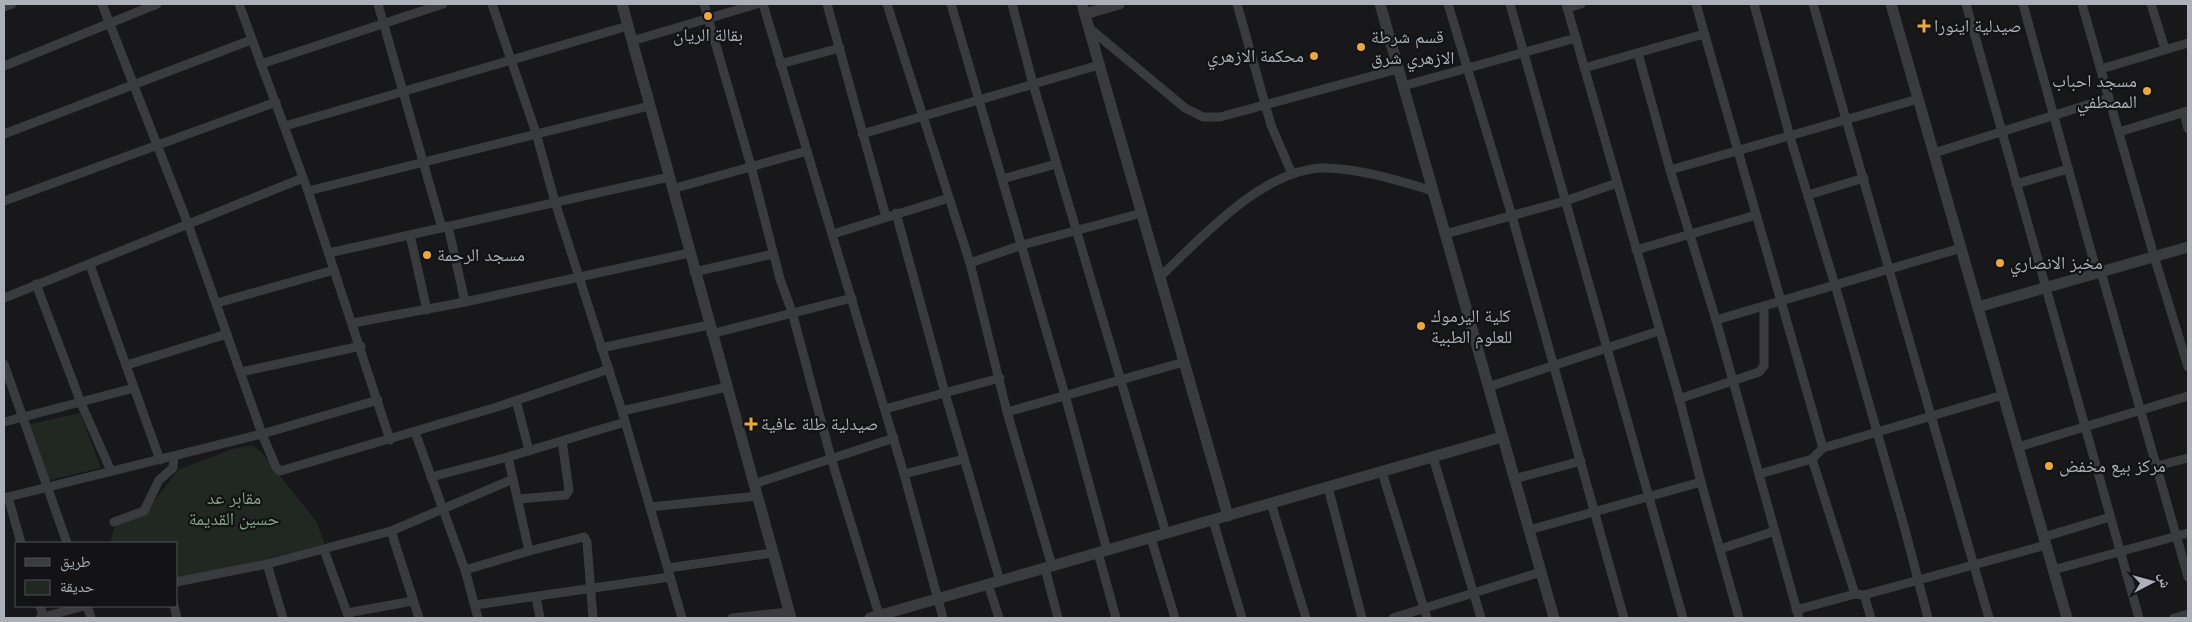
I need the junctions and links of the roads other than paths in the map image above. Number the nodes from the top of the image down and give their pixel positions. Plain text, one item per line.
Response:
1 (12, 4) edge
2 (102, 4) edge
3 (157, 4) edge
4 (240, 4) edge
5 (378, 4) edge
6 (443, 4) edge
7 (492, 4) edge
8 (622, 4) edge
9 (704, 4) edge
10 (757, 4) edge
11 (763, 4) edge
12 (827, 4) edge
13 (887, 4) edge
14 (951, 4) edge
15 (1012, 4) edge
16 (1119, 4) edge
17 (1237, 4) edge
18 (1380, 4) edge
19 (1448, 4) edge
20 (1510, 4) edge
21 (1581, 4) edge
22 (1696, 4) edge
23 (1754, 4) edge
24 (1814, 4) edge
25 (1891, 4) edge
26 (1966, 4) edge
27 (2023, 4) edge
28 (2082, 4) edge
29 (2151, 4) edge
30 (1567, 6) edge
31 (4, 7) edge
32 (1083, 9) edge
33 (708, 18) junction
34 (109, 23) junction
35 (383, 24) junction
36 (628, 26) junction
37 (1088, 27) junction
38 (1704, 34) junction
39 (1576, 38) junction
40 (251, 40) junction
41 (632, 41) junction
42 (2188, 43) edge
43 (840, 48) junction
44 (2165, 50) junction
45 (1524, 52) junction
46 (1638, 53) junction
47 (512, 61) junction
48 (261, 64) junction
49 (780, 64) junction
50 (1099, 65) junction
51 (4, 66) edge
52 (1467, 67) junction
53 (1584, 68) junction
54 (1398, 69) junction
55 (2101, 69) junction
56 (134, 84) junction
57 (1033, 84) junction
58 (1403, 86) junction
59 (403, 90) junction
60 (2109, 98) junction
61 (1918, 99) junction
62 (979, 100) junction
63 (276, 102) junction
64 (1264, 105) junction
65 (649, 106) junction
66 (2186, 111) edge
67 (2053, 114) junction
68 (922, 116) junction
69 (1846, 120) junction
70 (285, 126) junction
71 (2188, 129) edge
72 (2001, 131) junction
73 (2119, 132) junction
74 (536, 133) junction
75 (4, 134) edge
76 (862, 134) junction
77 (1790, 137) junction
78 (156, 144) junction
79 (807, 151) junction
80 (1738, 151) junction
81 (1934, 153) junction
82 (424, 162) junction
83 (1056, 164) junction
84 (751, 166) junction
85 (2068, 168) junction
86 (1670, 170) junction
87 (1292, 174) junction
88 (669, 177) junction
89 (303, 178) junction
90 (1864, 178) junction
91 (1002, 179) junction
92 (1617, 183) junction
93 (2016, 184) junction
94 (672, 189) junction
95 (1433, 190) junction
96 (308, 191) junction
97 (1808, 195) junction
98 (949, 198) junction
99 (4, 201) edge
100 (1565, 201) junction
101 (556, 202) junction
102 (1142, 212) junction
103 (896, 213) junction
104 (1756, 215) junction
105 (1512, 216) junction
106 (886, 217) junction
107 (188, 224) junction
108 (445, 227) junction
109 (1076, 230) junction
110 (1690, 233) junction
111 (410, 234) junction
112 (833, 234) junction
113 (1445, 234) junction
114 (1022, 246) junction
115 (2188, 247) edge
116 (1961, 248) junction
117 (1636, 250) junction
118 (329, 253) junction
119 (689, 253) junction
120 (773, 254) junction
121 (2154, 256) junction
122 (970, 263) junction
123 (90, 265) junction
124 (334, 270) junction
125 (1889, 270) junction
126 (694, 272) junction
127 (2099, 272) junction
128 (1160, 277) junction
129 (581, 278) junction
130 (36, 284) junction
131 (1835, 285) junction
132 (2044, 287) junction
133 (4, 298) edge
134 (852, 298) junction
135 (1780, 301) junction
136 (465, 302) junction
137 (217, 303) junction
138 (1764, 306) junction
139 (1978, 307) junction
140 (427, 310) junction
141 (792, 312) junction
142 (1716, 320) junction
143 (353, 323) junction
144 (710, 329) junction
145 (1659, 331) junction
146 (228, 334) junction
147 (361, 346) junction
148 (602, 348) junction
149 (1607, 348) junction
150 (1184, 362) junction
151 (4, 364) edge
152 (127, 365) junction
153 (1554, 365) junction
154 (2188, 367) edge
155 (609, 369) junction
156 (241, 372) junction
157 (1000, 378) junction
158 (1120, 379) junction
159 (1734, 381) junction
160 (727, 387) junction
161 (1488, 387) junction
162 (134, 388) junction
163 (945, 393) junction
164 (1065, 395) junction
165 (2003, 395) junction
166 (2188, 396) edge
167 (1679, 399) junction
168 (378, 400) junction
169 (516, 400) junction
170 (81, 403) junction
171 (885, 409) junction
172 (2141, 410) junction
173 (622, 411) junction
174 (1008, 412) junction
175 (1931, 416) junction
176 (23, 418) junction
177 (4, 422) edge
178 (625, 422) junction
179 (2084, 426) junction
180 (416, 432) junction
181 (1878, 433) junction
182 (262, 434) junction
183 (1502, 437) junction
184 (894, 438) junction
185 (390, 440) junction
186 (562, 441) junction
187 (2018, 447) junction
188 (1823, 448) junction
189 (529, 451) junction
190 (174, 456) junction
191 (508, 457) junction
192 (1433, 457) junction
193 (831, 458) junction
194 (2188, 458) edge
195 (964, 459) junction
196 (1812, 459) junction
197 (160, 460) junction
198 (1581, 461) junction
199 (2157, 466) junction
200 (111, 471) junction
201 (1382, 472) junction
202 (904, 474) junction
203 (1759, 474) junction
204 (431, 477) junction
205 (514, 479) junction
206 (1514, 479) junction
207 (1700, 482) junction
208 (754, 484) junction
209 (48, 487) junction
210 (1328, 487) junction
211 (758, 496) junction
212 (1649, 497) junction
213 (6, 498) edge
214 (518, 499) junction
215 (1271, 503) junction
216 (650, 507) junction
217 (444, 509) junction
218 (1595, 512) junction
219 (1228, 516) junction
220 (2110, 517) junction
221 (1213, 520) junction
222 (114, 522) dead end
223 (1529, 530) junction
224 (391, 531) junction
225 (1775, 531) junction
226 (1166, 533) junction
227 (2188, 533) edge
228 (2176, 536) junction
229 (1151, 538) junction
230 (2045, 541) junction
231 (21, 542) edge
232 (66, 542) edge
233 (1720, 549) junction
234 (324, 550) junction
235 (529, 551) junction
236 (1103, 552) junction
237 (2120, 552) junction
238 (772, 553) junction
239 (267, 564) junction
240 (1975, 566) junction
241 (1048, 567) junction
242 (465, 570) junction
243 (2053, 570) junction
244 (1541, 572) junction
245 (669, 573) junction
246 (2188, 577) edge
247 (1916, 579) junction
248 (1000, 581) junction
249 (178, 582) edge
250 (988, 584) junction
251 (590, 590) junction
252 (1473, 592) junction
253 (1859, 595) junction
254 (536, 597) junction
255 (937, 599) junction
256 (413, 601) junction
257 (475, 606) junction
258 (82, 607) edge
259 (1426, 614) edge
260 (1797, 614) edge
261 (2188, 614) edge
262 (790, 615) edge
263 (348, 616) edge
264 (877, 617) edge
265 (42, 618) edge
266 (283, 618) edge
267 (419, 618) edge
268 (478, 618) edge
269 (540, 618) edge
270 (593, 618) edge
271 (682, 618) edge
272 (732, 618) edge
273 (943, 618) edge
274 (999, 618) edge
275 (1058, 618) edge
276 (1116, 618) edge
277 (1175, 618) edge
278 (1242, 618) edge
279 (1306, 618) edge
280 (1362, 618) edge
281 (1393, 618) edge
282 (1481, 618) edge
283 (1554, 618) edge
284 (1624, 618) edge
285 (1683, 618) edge
286 (1739, 618) edge
287 (1871, 618) edge
288 (1928, 618) edge
289 (1989, 618) edge
290 (2067, 618) edge
291 (2139, 618) edge
292 (2174, 618) edge

1 - 31 street
2 - 34 street
3 - 34 street
4 - 40 street
5 - 35 street
6 - 35 street
7 - 47 street
8 - 36 street
9 - 33 street
10 - 33 street
11 - 49 street
12 - 43 street
13 - 68 street
14 - 62 street
15 - 57 street
16 - 32 street
17 - 64 street
18 - 54 street
19 - 52 street
20 - 45 street
21 - 30 street
22 - 38 street
23 - 77 street
24 - 69 street
25 - 61 street
26 - 72 street
27 - 67 street
28 - 55 street
29 - 44 street
30 - 39 street
32 - 37 street
33 - 41 street
33 - 84 street
34 - 51 street
34 - 56 street
35 - 48 street
35 - 59 street
36 - 41 street
36 - 47 street
37 - 50 street
37 - 64 street
38 - 46 street
38 - 80 street
39 - 45 street
39 - 53 street
40 - 48 street
40 - 56 street
41 - 65 street
42 - 44 street
43 - 49 street
43 - 76 street
44 - 55 street
45 - 52 street
45 - 100 street
46 - 53 street
46 - 86 street
47 - 59 street
47 - 74 street
48 - 63 street
49 - 79 street
50 - 57 street
50 - 102 street
52 - 58 street
52 - 105 street
53 - 92 street
54 - 58 street
54 - 64 street
55 - 60 street
56 - 75 street
56 - 78 street
57 - 62 street
57 - 83 street
58 - 95 street
59 - 70 street
59 - 82 street
60 - 67 street
60 - 73 street
61 - 69 street
61 - 81 street
62 - 68 street
62 - 91 street
63 - 70 street
63 - 78 street
64 - 87 street
65 - 74 street
65 - 88 street
66 - 71 street
66 - 73 street
67 - 72 street
67 - 85 street
68 - 76 street
68 - 98 street
69 - 77 street
69 - 90 street
70 - 89 street
72 - 81 street
72 - 93 street
73 - 121 street
74 - 82 street
74 - 101 street
76 - 106 street
77 - 80 street
77 - 97 street
78 - 99 street
78 - 107 street
79 - 84 street
79 - 112 street
80 - 86 street
80 - 104 street
81 - 116 street
82 - 96 street
82 - 108 street
83 - 91 street
83 - 109 street
84 - 94 street
84 - 120 street
85 - 93 street
85 - 127 street
86 - 110 street
87 - 95 street
87 - 128 street
88 - 94 street
88 - 101 street
89 - 96 street
89 - 107 street
90 - 97 street
90 - 125 street
91 - 114 street
92 - 100 street
92 - 117 street
93 - 132 street
94 - 119 street
95 - 113 street
96 - 118 street
97 - 131 street
98 - 103 street
98 - 122 street
100 - 105 street
100 - 149 street
101 - 108 street
101 - 129 street
102 - 109 street
102 - 128 street
103 - 106 street
103 - 163 street
104 - 110 street
104 - 135 street
105 - 113 street
105 - 153 street
106 - 112 street
107 - 123 street
107 - 137 street
108 - 111 street
108 - 136 street
109 - 114 street
109 - 158 street
110 - 117 street
110 - 142 street
111 - 118 street
111 - 140 street
112 - 134 street
113 - 161 street
114 - 122 street
114 - 164 street
115 - 121 street
116 - 125 street
116 - 139 street
117 - 145 street
118 - 124 street
119 - 126 street
119 - 129 street
120 - 126 street
120 - 141 street
121 - 127 street
121 - 154 street
122 - 157 street
123 - 130 street
123 - 152 street
124 - 137 street
124 - 143 street
125 - 131 street
125 - 175 street
126 - 144 street
127 - 132 street
127 - 172 street
128 - 150 street
129 - 136 street
129 - 148 street
130 - 133 street
130 - 170 street
131 - 135 street
131 - 181 street
132 - 139 street
132 - 179 street
134 - 141 street
134 - 171 street
135 - 138 street
135 - 188 street
136 - 140 street
137 - 146 street
138 - 142 street
138 - 159 street
139 - 165 street
140 - 143 street
141 - 144 street
141 - 193 street
142 - 159 street
143 - 147 street
144 - 148 street
144 - 160 street
145 - 149 street
145 - 167 street
146 - 152 street
146 - 156 street
147 - 156 street
147 - 168 street
148 - 155 street
149 - 153 street
149 - 212 street
150 - 158 street
150 - 219 street
151 - 176 street
152 - 162 street
153 - 161 street
153 - 198 street
155 - 169 street
155 - 173 street
156 - 182 street
157 - 163 street
157 - 174 street
158 - 164 street
158 - 226 street
159 - 167 street
159 - 203 street
160 - 173 street
160 - 208 street
161 - 183 street
162 - 170 street
162 - 197 street
163 - 171 street
163 - 195 street
164 - 174 street
164 - 236 street
165 - 175 street
165 - 187 street
166 - 172 street
167 - 207 street
168 - 182 street
168 - 185 street
169 - 180 street
169 - 189 street
170 - 176 street
170 - 200 street
171 - 184 street
172 - 179 street
172 - 199 street
173 - 178 street
174 - 241 street
175 - 181 street
175 - 240 street
176 - 177 street
176 - 209 street
178 - 186 street
178 - 216 street
179 - 187 street
179 - 220 street
180 - 185 street
180 - 204 street
181 - 188 street
181 - 247 street
182 - 185 street
182 - 190 street
183 - 192 street
183 - 206 street
184 - 193 street
184 - 202 street
186 - 189 street
186 - 214 street
187 - 230 street
188 - 196 street
189 - 191 street
190 - 197 street
190 - 222 street
191 - 204 street
191 - 205 street
192 - 201 street
192 - 252 street
193 - 208 street
193 - 264 street
194 - 199 street
195 - 202 street
195 - 248 street
196 - 203 street
196 - 253 street
197 - 200 street
198 - 206 street
198 - 218 street
199 - 228 street
200 - 209 street
201 - 210 street
201 - 259 street
202 - 255 street
203 - 225 street
204 - 217 street
205 - 214 street
205 - 217 street
206 - 223 street
207 - 212 street
207 - 233 street
208 - 211 street
209 - 213 street
209 - 232 street
210 - 215 street
210 - 280 street
211 - 216 street
211 - 238 street
212 - 218 street
212 - 285 street
213 - 231 street
214 - 235 street
215 - 219 street
215 - 279 street
216 - 245 street
217 - 224 street
217 - 242 street
218 - 223 street
218 - 284 street
219 - 221 street
220 - 230 street
220 - 237 street
221 - 226 street
221 - 278 street
223 - 244 street
224 - 234 street
224 - 256 street
225 - 233 street
225 - 260 street
226 - 229 street
227 - 228 street
228 - 237 street
228 - 246 street
229 - 236 street
229 - 277 street
230 - 240 street
230 - 243 street
233 - 286 street
234 - 239 street
234 - 263 street
235 - 242 street
235 - 251 street
236 - 241 street
236 - 276 street
237 - 243 street
237 - 291 street
238 - 245 street
238 - 262 street
239 - 249 street
239 - 266 street
240 - 247 street
240 - 289 street
241 - 248 street
241 - 275 street
242 - 257 street
243 - 290 street
244 - 252 street
244 - 283 street
245 - 251 street
245 - 271 street
247 - 253 street
247 - 288 street
248 - 250 street
250 - 255 street
250 - 274 street
251 - 254 street
251 - 270 street
252 - 259 street
252 - 282 street
253 - 260 street
253 - 287 street
254 - 257 street
254 - 269 street
255 - 264 street
255 - 273 street
256 - 263 street
256 - 267 street
257 - 268 street
258 - 265 street
259 - 281 street
261 - 292 street
262 - 272 street

